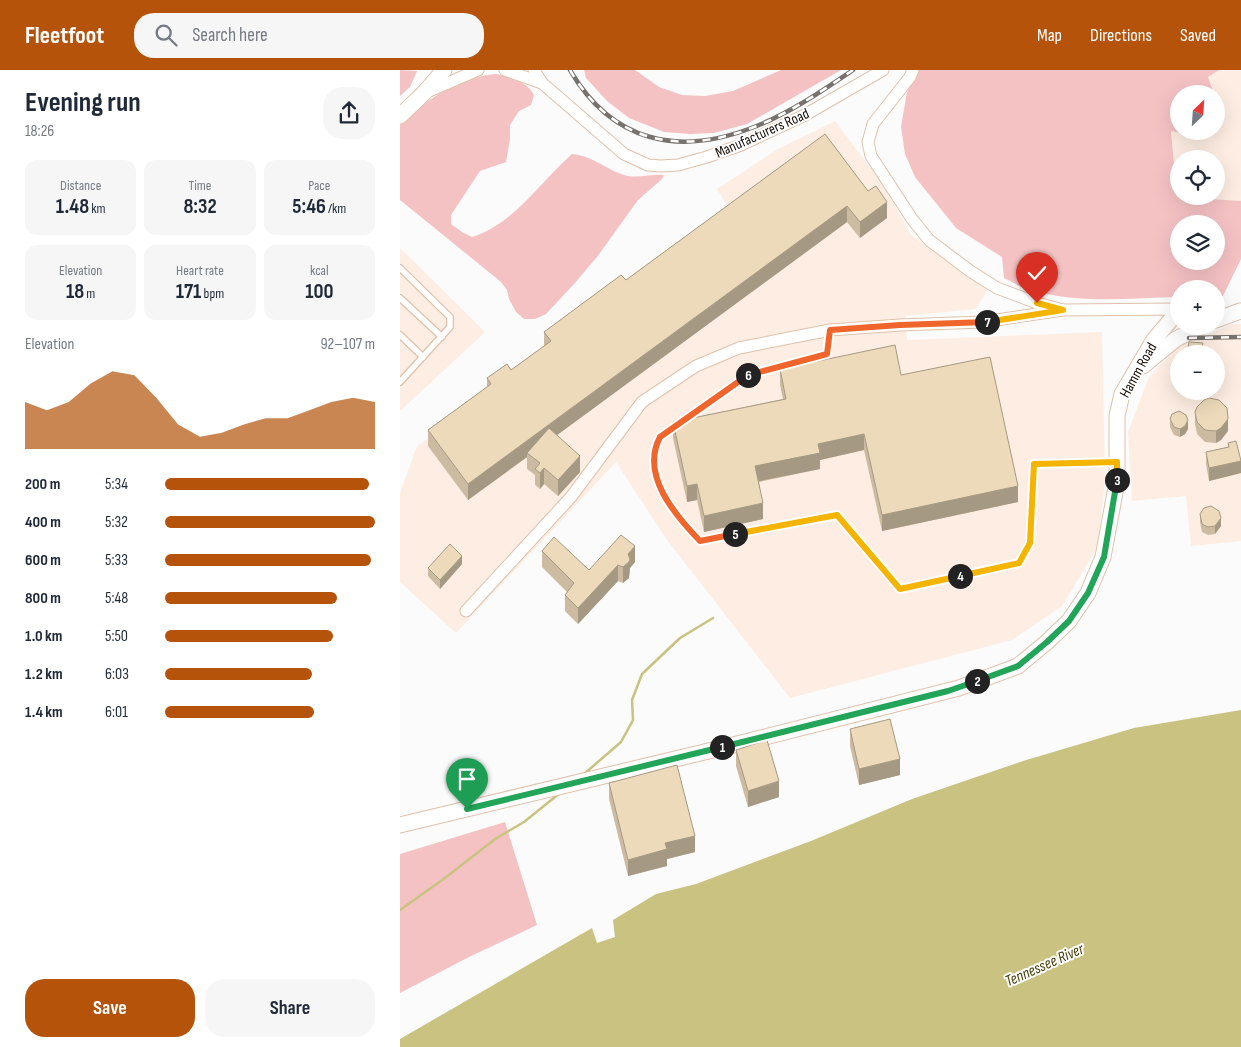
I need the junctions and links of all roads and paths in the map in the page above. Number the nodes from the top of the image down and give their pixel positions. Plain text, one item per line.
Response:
1 (444, 70) edge
2 (478, 70) edge
3 (505, 70) edge
4 (534, 70) edge
5 (883, 70) edge
6 (913, 70) edge
7 (542, 83) junction
8 (424, 93) junction
9 (400, 116) edge
10 (400, 268) edge
11 (400, 298) edge
12 (1063, 310) junction
13 (1170, 310) edge
14 (1225, 310) edge
15 (1240, 311) edge
16 (1225, 317) edge
17 (1170, 321) edge
18 (830, 330) junction
19 (400, 335) edge
20 (1182, 335) edge
21 (442, 337) junction
22 (423, 357) junction
23 (1132, 375) junction
24 (400, 382) edge
25 (1117, 462) junction
26 (466, 611) dead end
27 (400, 825) edge

1 - 8 main road
2 - 8 street
3 - 7 street, Manufacturers Road
4 - 7 street, Manufacturers Road
5 - 7 street, Manufacturers Road
6 - 12 street
8 - 9 main road
10 - 21 lane
11 - 21 lane
12 - 13 street
12 - 18 street
14 - 15 main road
15 - 16 main road
17 - 23 main road, Hamm Road
18 - 25 lane
18 - 26 street
19 - 22 lane
20 - 23 main road
21 - 22 lane
22 - 24 lane
23 - 25 main road, Hamm Road
25 - 27 main road, Hamm Road

